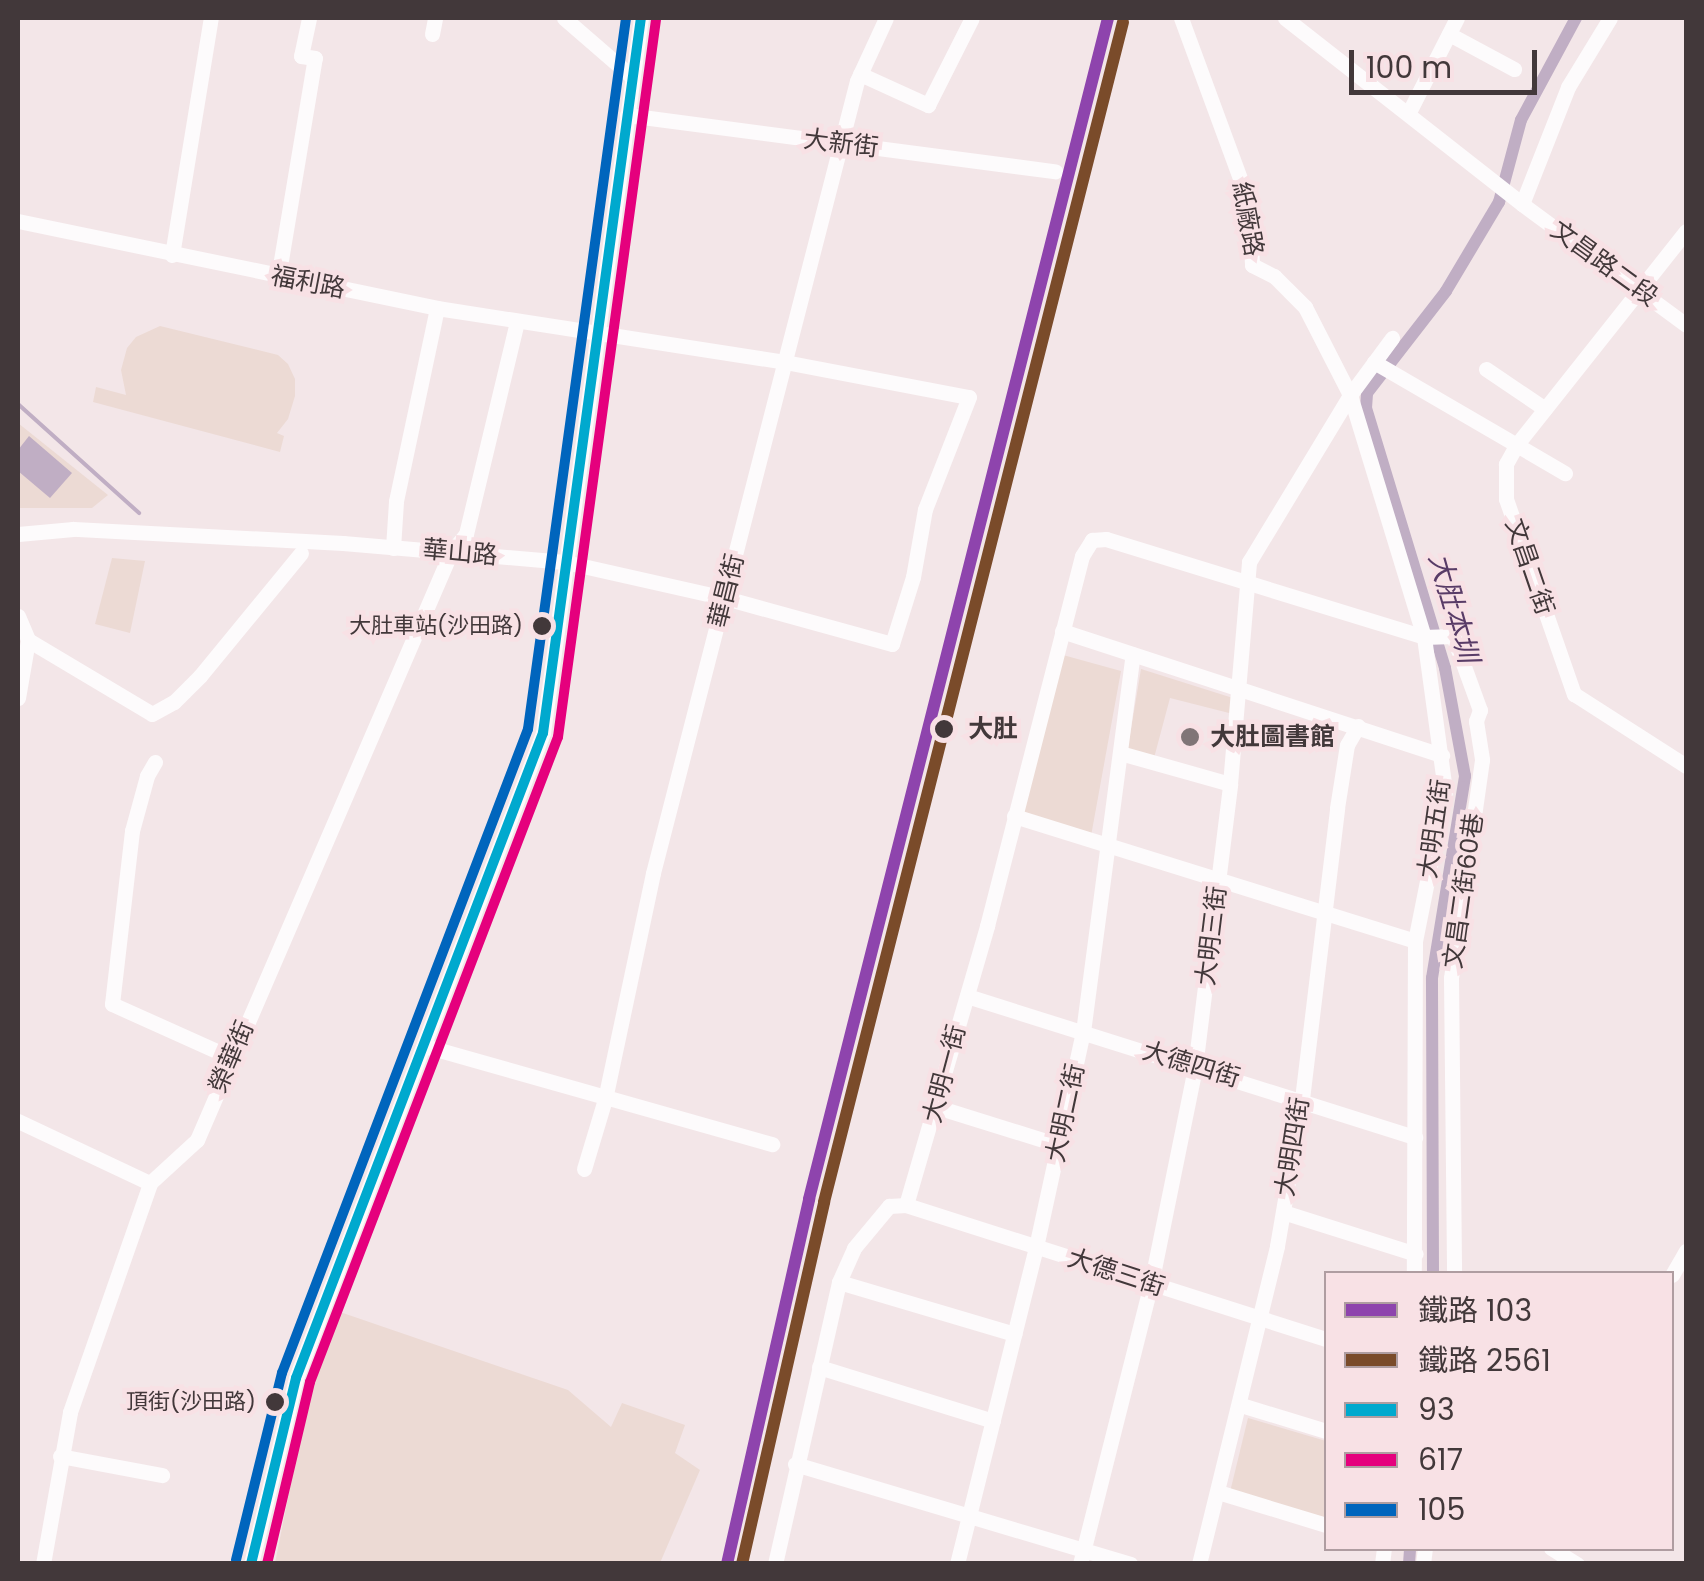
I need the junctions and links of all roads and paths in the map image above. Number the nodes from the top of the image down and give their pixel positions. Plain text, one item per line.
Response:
1 (211, 18) edge
2 (309, 18) edge
3 (564, 18) edge
4 (641, 18) edge
5 (886, 18) edge
6 (1181, 18) edge
7 (1284, 18) edge
8 (1457, 18) edge
9 (1610, 18) edge
10 (968, 19) edge
11 (1449, 34) junction
12 (1514, 69) dead end
13 (860, 74) junction
14 (631, 76) junction
15 (1408, 114) junction
16 (628, 115) junction
17 (842, 144) junction
18 (1055, 172) dead end
19 (1522, 204) junction
20 (18, 221) edge
21 (1686, 231) edge
22 (172, 254) junction
23 (278, 278) junction
24 (1642, 291) junction
25 (437, 308) junction
26 (518, 322) junction
27 (1686, 324) edge
28 (600, 334) junction
29 (1392, 338) dead end
30 (785, 362) junction
31 (1374, 362) junction
32 (1486, 369) dead end
33 (1350, 396) junction
34 (1545, 410) junction
35 (1517, 444) junction
36 (1565, 473) dead end
37 (18, 534) edge
38 (393, 548) junction
39 (451, 552) junction
40 (301, 553) dead end
41 (566, 562) junction
42 (1247, 585) junction
43 (725, 598) junction
44 (18, 616) edge
45 (1062, 631) junction
46 (1424, 638) junction
47 (28, 640) junction
48 (892, 644) joint
49 (1133, 654) junction
50 (1240, 690) junction
51 (18, 698) edge
52 (1358, 726) junction
53 (1120, 753) junction
54 (1442, 755) junction
55 (156, 762) dead end
56 (1686, 766) edge
57 (1230, 784) junction
58 (1014, 816) junction
59 (1104, 846) junction
60 (1219, 878) junction
61 (1323, 913) junction
62 (1415, 941) junction
63 (966, 996) junction
64 (1084, 1032) junction
65 (425, 1046) junction
66 (232, 1058) junction
67 (1196, 1067) junction
68 (605, 1099) junction
69 (1302, 1099) junction
70 (937, 1107) junction
71 (18, 1121) edge
72 (1415, 1137) junction
73 (772, 1144) dead end
74 (1059, 1145) junction
75 (584, 1169) dead end
76 (150, 1183) junction
77 (906, 1206) junction
78 (1282, 1212) junction
79 (1036, 1248) junction
80 (1416, 1254) junction
81 (1414, 1271) edge
82 (1454, 1271) edge
83 (840, 1282) junction
84 (1151, 1284) junction
85 (1262, 1319) junction
86 (1014, 1334) junction
87 (1324, 1338) edge
88 (818, 1367) junction
89 (1241, 1406) junction
90 (993, 1421) junction
91 (1324, 1430) edge
92 (60, 1456) junction
93 (795, 1464) junction
94 (162, 1475) dead end
95 (1218, 1492) junction
96 (970, 1515) junction
97 (1324, 1524) edge
98 (1082, 1556) edge
99 (43, 1564) edge
100 (251, 1564) edge
101 (775, 1564) edge
102 (957, 1564) edge
103 (1130, 1564) edge
104 (1199, 1564) edge

1 - 22 street
2 - 23 street
3 - 14 street
4 - 14 street
5 - 13 street, 華昌街
6 - 33 street, 紙廠路
7 - 15 street, 文昌路二段
8 - 11 street
9 - 19 street
10 - 13 street
11 - 12 street
11 - 15 street
13 - 17 street, 華昌街
14 - 16 street
15 - 19 street, 文昌路二段
16 - 17 street, 大新街
16 - 28 street
17 - 18 street, 大新街
17 - 30 street, 華昌街
19 - 24 street, 文昌路二段
20 - 22 street, 福利路
21 - 24 street, 文昌二街
22 - 23 street, 福利路
23 - 25 street, 福利路
24 - 27 street, 文昌路二段
24 - 34 street, 文昌二街
25 - 26 street, 福利路
25 - 38 street
26 - 28 street, 福利路
26 - 39 street, 榮華街
28 - 30 street, 福利路
28 - 41 street
29 - 31 street, 大明三街
30 - 43 street, 華昌街
30 - 48 street, 福利路
31 - 33 street, 大明三街
31 - 35 street
32 - 34 street
33 - 42 street, 大明三街
33 - 46 street, 大明五街
34 - 35 street, 文昌二街
35 - 36 street
35 - 56 street, 文昌二街
37 - 38 street, 華山路
38 - 39 street, 華山路
39 - 41 street, 華山路
39 - 66 street, 榮華街
40 - 47 street
41 - 43 street, 華山路
41 - 65 street
42 - 45 street, 大明一街
42 - 46 street
42 - 50 street, 大明三街
43 - 48 street, 華山路
43 - 68 street, 華昌街
44 - 47 street
45 - 49 street
45 - 58 street, 大明一街
46 - 54 street, 大明五街
46 - 82 street, 文昌二街60巷
47 - 51 street
49 - 50 street
49 - 53 street, 大明二街
50 - 52 street
50 - 57 street, 大明三街
52 - 54 street
52 - 61 street, 大明四街
53 - 57 street
53 - 59 street, 大明二街
54 - 62 street, 大明五街
55 - 66 street
57 - 60 street, 大明三街
58 - 59 street
58 - 63 street, 大明一街
59 - 60 street
59 - 64 street, 大明二街
60 - 61 street
60 - 67 street, 大明三街
61 - 62 street
61 - 69 street, 大明四街
62 - 72 street, 大明五街
63 - 64 street, 大德四街
63 - 70 street, 大明一街
64 - 67 street, 大德四街
64 - 74 street, 大明二街
65 - 68 street
65 - 100 street
66 - 76 street, 榮華街
67 - 69 street, 大德四街
67 - 84 street, 大明三街
68 - 73 street
68 - 75 street, 華昌街
69 - 72 street, 大德四街
69 - 78 street, 大明四街
70 - 74 street
70 - 77 street, 大明一街
71 - 76 street
72 - 80 street, 大明五街
74 - 79 street, 大明二街
76 - 92 street, 榮華街
77 - 79 street, 大德三街
77 - 83 street
78 - 80 street
78 - 85 street, 大明四街
79 - 84 street, 大德三街
79 - 86 street, 大明二街
80 - 81 street, 大明五街
83 - 86 street
83 - 88 street
84 - 85 street, 大德三街
84 - 98 street, 大明三街
85 - 87 street, 大德三街
85 - 89 street, 大明四街
86 - 90 street, 大明二街
88 - 90 street
88 - 93 street
89 - 91 street
89 - 95 street, 大明四街
90 - 96 street, 大明二街
92 - 94 street
92 - 99 street, 榮華街
93 - 96 street
93 - 101 street
95 - 97 street
95 - 104 street, 大明四街
96 - 98 street
96 - 102 street, 大明二街
98 - 103 street

